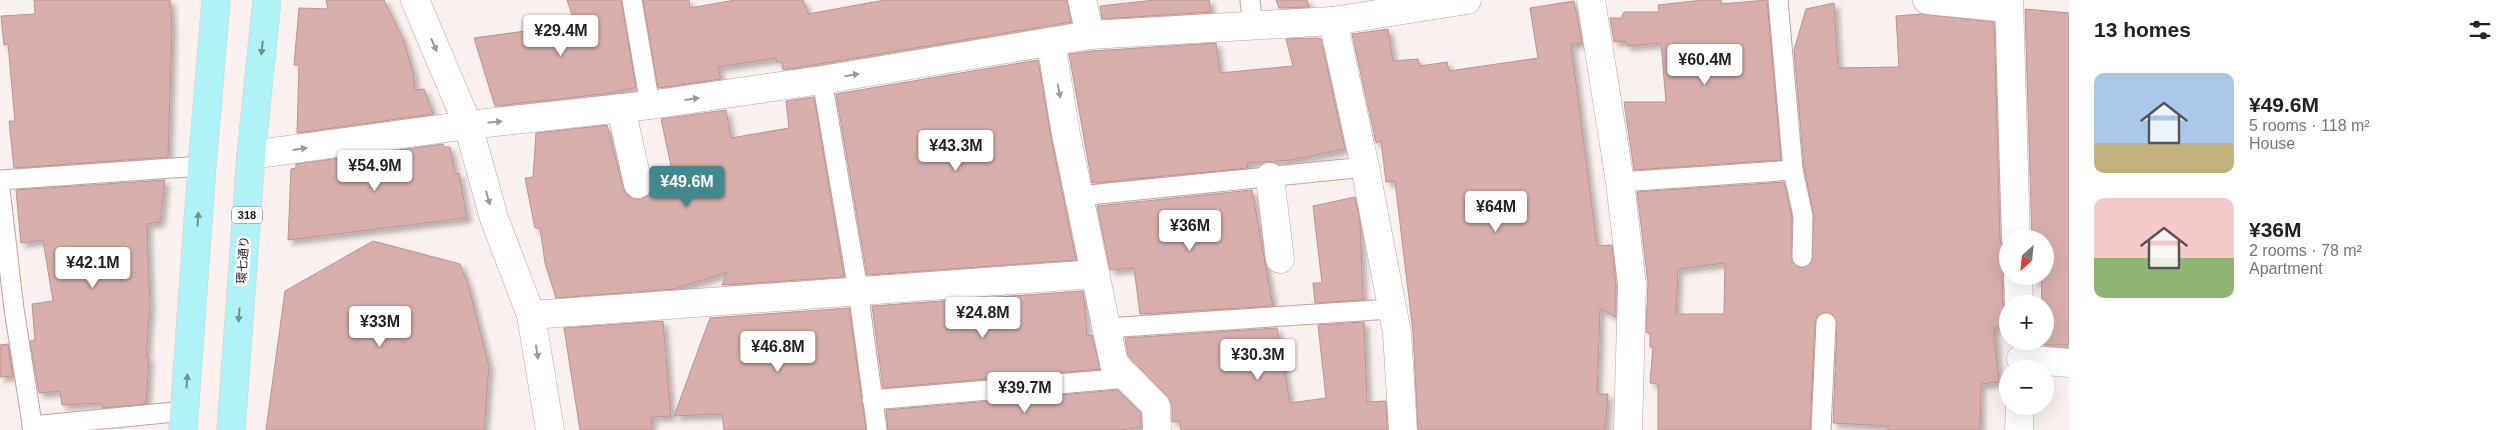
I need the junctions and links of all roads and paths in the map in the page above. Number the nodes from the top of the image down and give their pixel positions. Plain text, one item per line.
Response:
1 (216, 0) edge
2 (267, 0) edge
3 (415, 0) edge
4 (632, 0) edge
5 (1082, 0) edge
6 (1250, 0) edge
7 (1467, 0) edge
8 (1590, 0) edge
9 (1778, 0) edge
10 (1927, 0) edge
11 (1427, 3) edge
12 (2008, 4) edge
13 (1333, 21) junction
14 (1254, 26) junction
15 (1090, 35) junction
16 (1051, 43) junction
17 (822, 80) junction
18 (650, 105) junction
19 (622, 108) junction
20 (468, 124) junction
21 (251, 155) junction
22 (202, 166) junction
23 (1365, 167) junction
24 (1793, 170) junction
25 (1270, 177) junction
26 (0, 180) edge
27 (1620, 182) junction
28 (638, 184) dead end
29 (0, 189) edge
30 (1079, 196) junction
31 (2016, 230) edge
32 (1802, 257) dead end
33 (1280, 260) dead end
34 (1095, 274) junction
35 (6, 288) edge
36 (858, 290) junction
37 (1390, 309) junction
38 (531, 314) junction
39 (1826, 322) dead end
40 (1106, 328) junction
41 (2021, 356) edge
42 (2069, 363) edge
43 (1128, 378) junction
44 (872, 400) junction
45 (2020, 415) edge
46 (184, 421) edge
47 (32, 428) edge
48 (231, 430) edge
49 (550, 430) edge
50 (877, 430) edge
51 (1157, 430) edge
52 (1403, 430) edge
53 (1628, 430) edge
54 (1821, 430) edge
55 (2019, 430) edge

1 - 22 main road
2 -> 21 main road, 環七通り / 318
3 -> 20 street
4 - 18 lane
5 - 15 street
6 - 14 lane
7 - 11 street
8 - 27 street
9 - 24 lane
10 - 12 street
11 - 13 street
12 - 31 street
13 - 14 street
13 - 23 street
14 - 15 street
15 - 16 street
17 -> 16 street
16 -> 30 street
18 -> 17 street
17 - 36 lane
18 - 19 street
20 -> 19 street
19 - 28 street
21 -> 20 street
20 -> 38 street
21 -> 48 main road, 環七通り / 318
22 - 26 lane
46 -> 22 main road
23 - 25 lane
23 - 37 street
24 - 27 lane
24 - 32 lane
25 - 30 lane
25 - 33 street
27 - 53 street
29 - 35 lane
30 - 34 street
34 - 36 street
34 - 40 street
35 - 47 lane
36 - 38 street
36 - 44 lane
37 - 40 lane
37 - 52 street
38 -> 49 street
39 - 54 lane
40 - 43 street
41 - 42 street
43 - 44 lane
43 - 51 street
44 - 50 lane
45 - 55 street
46 - 47 lane

